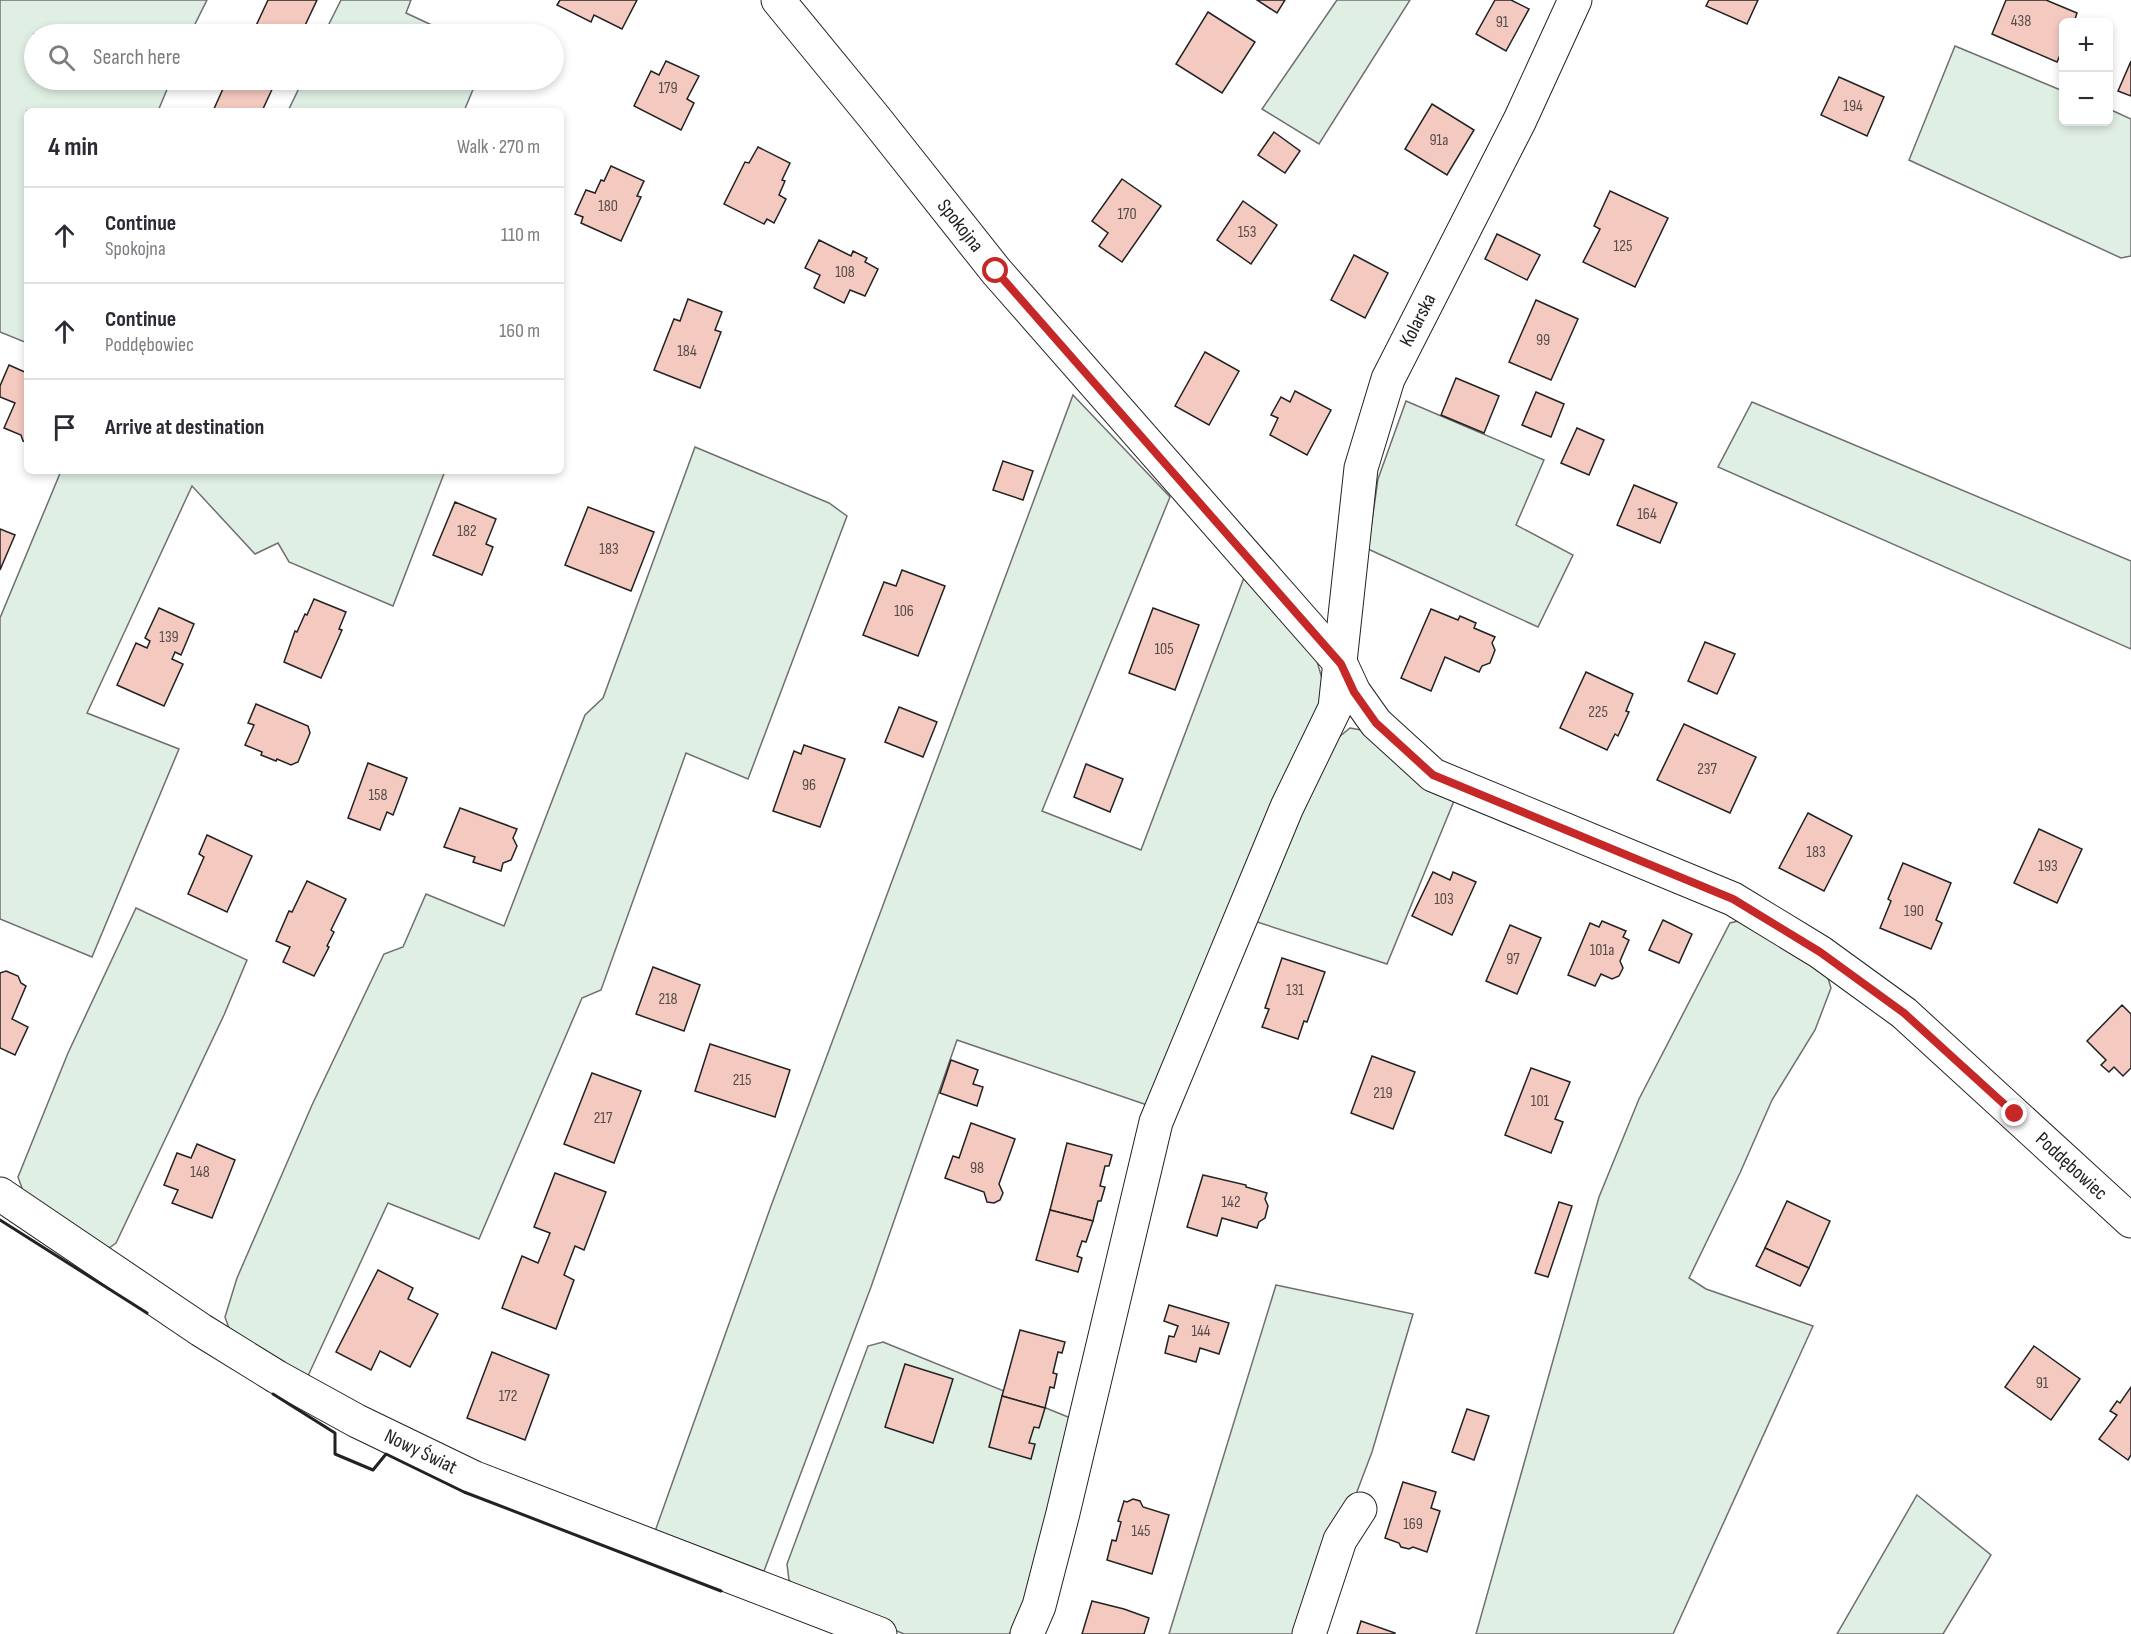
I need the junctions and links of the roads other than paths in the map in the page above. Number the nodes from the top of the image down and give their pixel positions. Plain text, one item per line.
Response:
1 (778, 0) edge
2 (1575, 0) edge
3 (1347, 678) junction
4 (0, 1194) edge
5 (2131, 1221) edge
6 (1360, 1509) dead end
7 (880, 1634) edge
8 (1027, 1634) edge
9 (1309, 1634) edge

1 - 3 street, Spokojna
2 - 3 street, Kolarska
3 - 5 street, Poddębowiec
3 - 8 street, Kolarska
4 - 7 street, Nowy Świat
6 - 9 street

